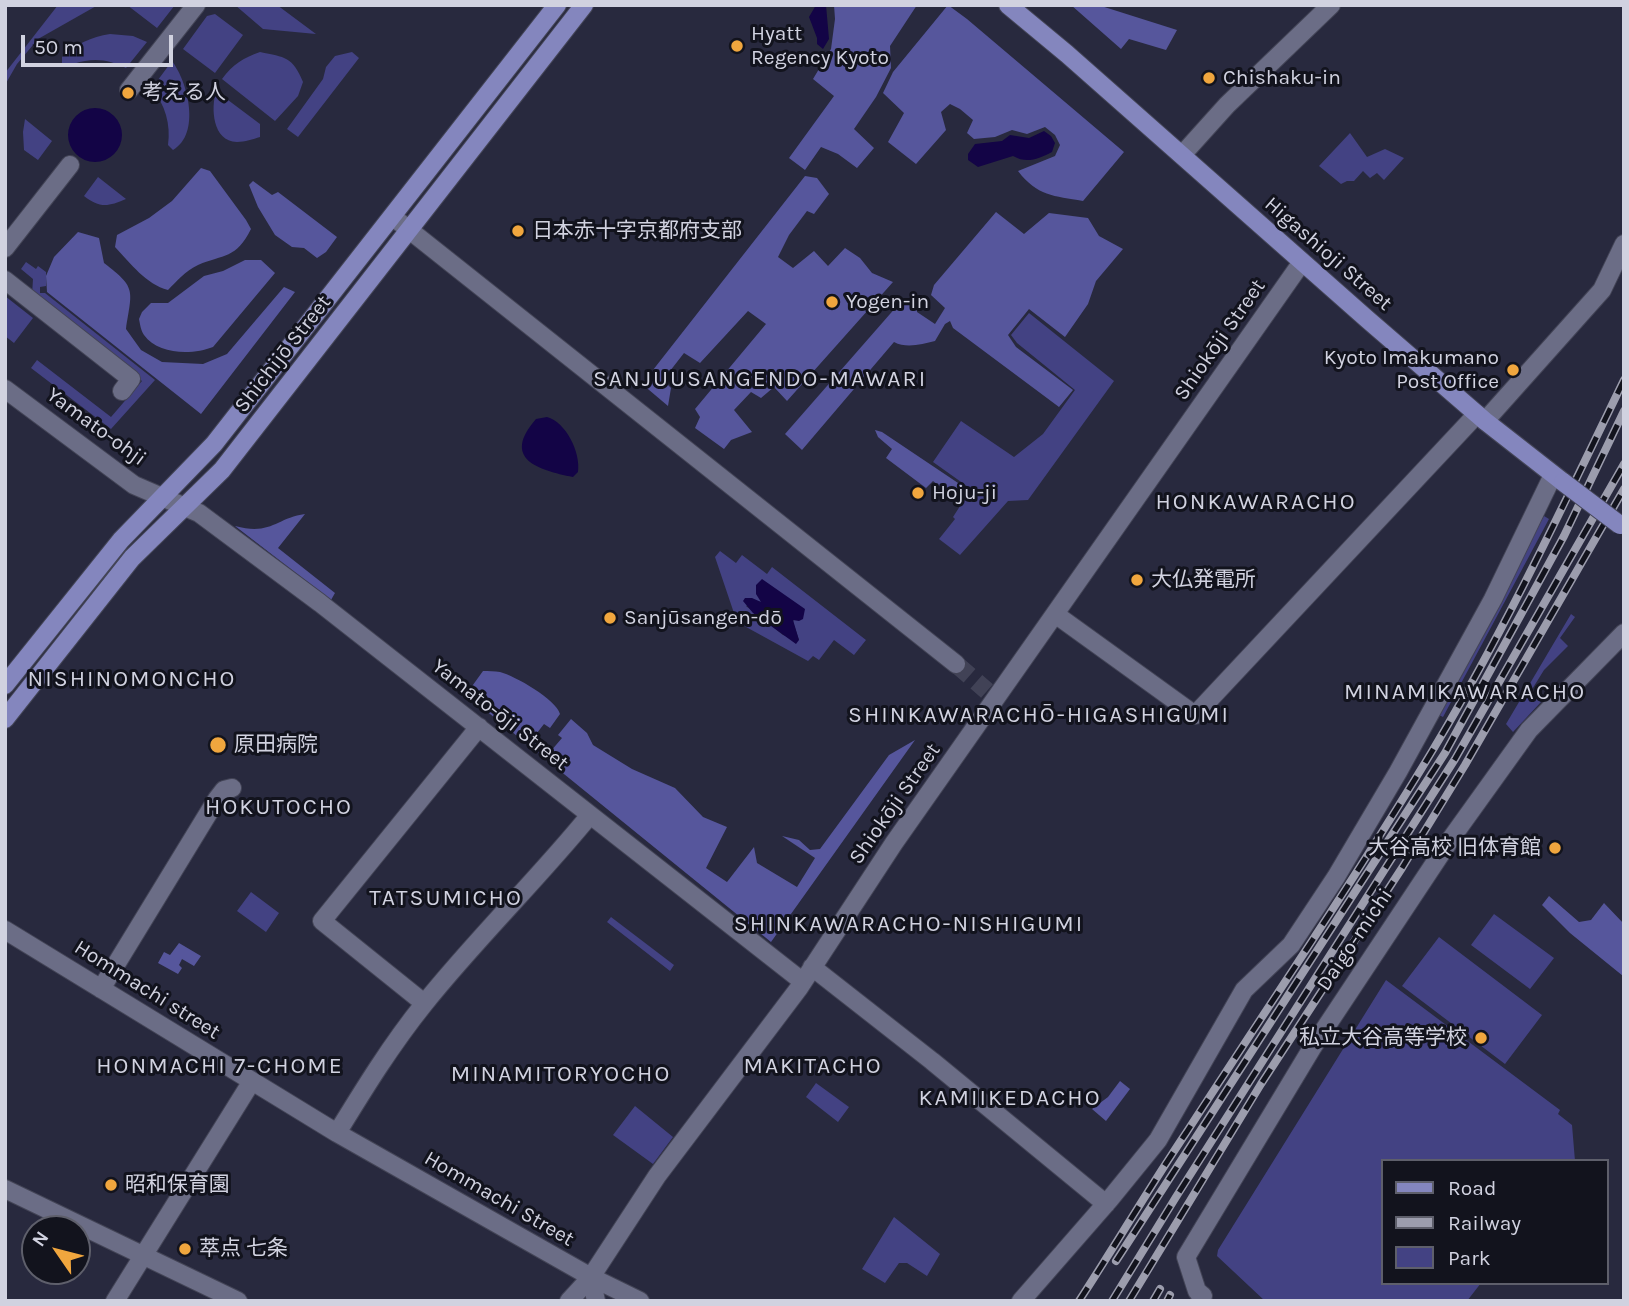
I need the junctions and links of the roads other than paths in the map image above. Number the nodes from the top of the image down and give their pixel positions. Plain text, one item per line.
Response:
1 (196, 5) edge
2 (556, 5) edge
3 (584, 5) edge
4 (1008, 5) edge
5 (1331, 5) edge
6 (130, 90) dead end
7 (1182, 155) junction
8 (70, 165) dead end
9 (393, 217) junction
10 (409, 230) junction
11 (1624, 244) edge
12 (5, 248) edge
13 (1302, 262) junction
14 (5, 280) edge
15 (5, 388) edge
16 (122, 391) dead end
17 (1481, 417) junction
18 (1558, 478) junction
19 (162, 498) junction
20 (183, 507) junction
21 (1622, 527) edge
22 (1055, 614) junction
23 (1624, 633) edge
24 (956, 664) tunnel mouth
25 (5, 685) edge
26 (5, 719) edge
27 (479, 727) junction
28 (232, 788) dead end
29 (590, 815) junction
30 (5, 930) edge
31 (807, 974) junction
32 (101, 989) junction
33 (424, 1003) junction
34 (252, 1081) junction
35 (337, 1133) junction
36 (6, 1191) edge
37 (1106, 1204) junction
38 (143, 1255) junction
39 (591, 1277) junction
40 (1204, 1299) edge
41 (115, 1301) edge
42 (238, 1301) edge
43 (569, 1301) edge
44 (596, 1301) edge
45 (640, 1301) edge
46 (1021, 1301) edge

1 - 6 street
2 - 9 main road, Shichijō Street
3 - 10 main road, Shichijō Street
4 - 7 main road, Higashioji Street
5 - 7 street
7 - 13 main road, Higashioji Street
8 - 12 street
9 - 10 street
9 - 19 main road, Shichijō Street
10 - 20 main road, Shichijō Street
10 - 24 street
11 - 17 street
13 - 17 main road, Higashioji Street
13 - 22 street, Shiokōji Street
14 - 16 street
15 - 19 street, Yamato-ohji
17 - 18 main road, Higashioji Street
17 - 22 street
18 - 21 main road, Higashioji Street, bridge
18 - 37 street
19 - 20 street, Yamato-ōji Street
19 - 25 main road, Shichijō Street
20 - 26 main road, Shichijō Street
20 - 27 street, Yamato-ōji Street
22 - 31 street, Shiokōji Street
23 - 40 street, Daigo-michi
27 - 29 street, Yamato-ōji Street
27 - 33 street
28 - 32 street
29 - 31 street, Yamato-ōji Street
29 - 33 street
30 - 32 street, Hommachi street
31 - 37 street, Yamato-ōji Street
31 - 39 street, Shiokōji Street
32 - 34 street, Hommachi street
33 - 35 street
34 - 35 street, Hommachi street
34 - 38 street
35 - 39 street, Hommachi Street
36 - 38 street
37 - 46 street
38 - 41 street
38 - 42 street
39 - 43 street, Shiokōji Street
39 - 44 street
39 - 45 street, Hommachi Street

